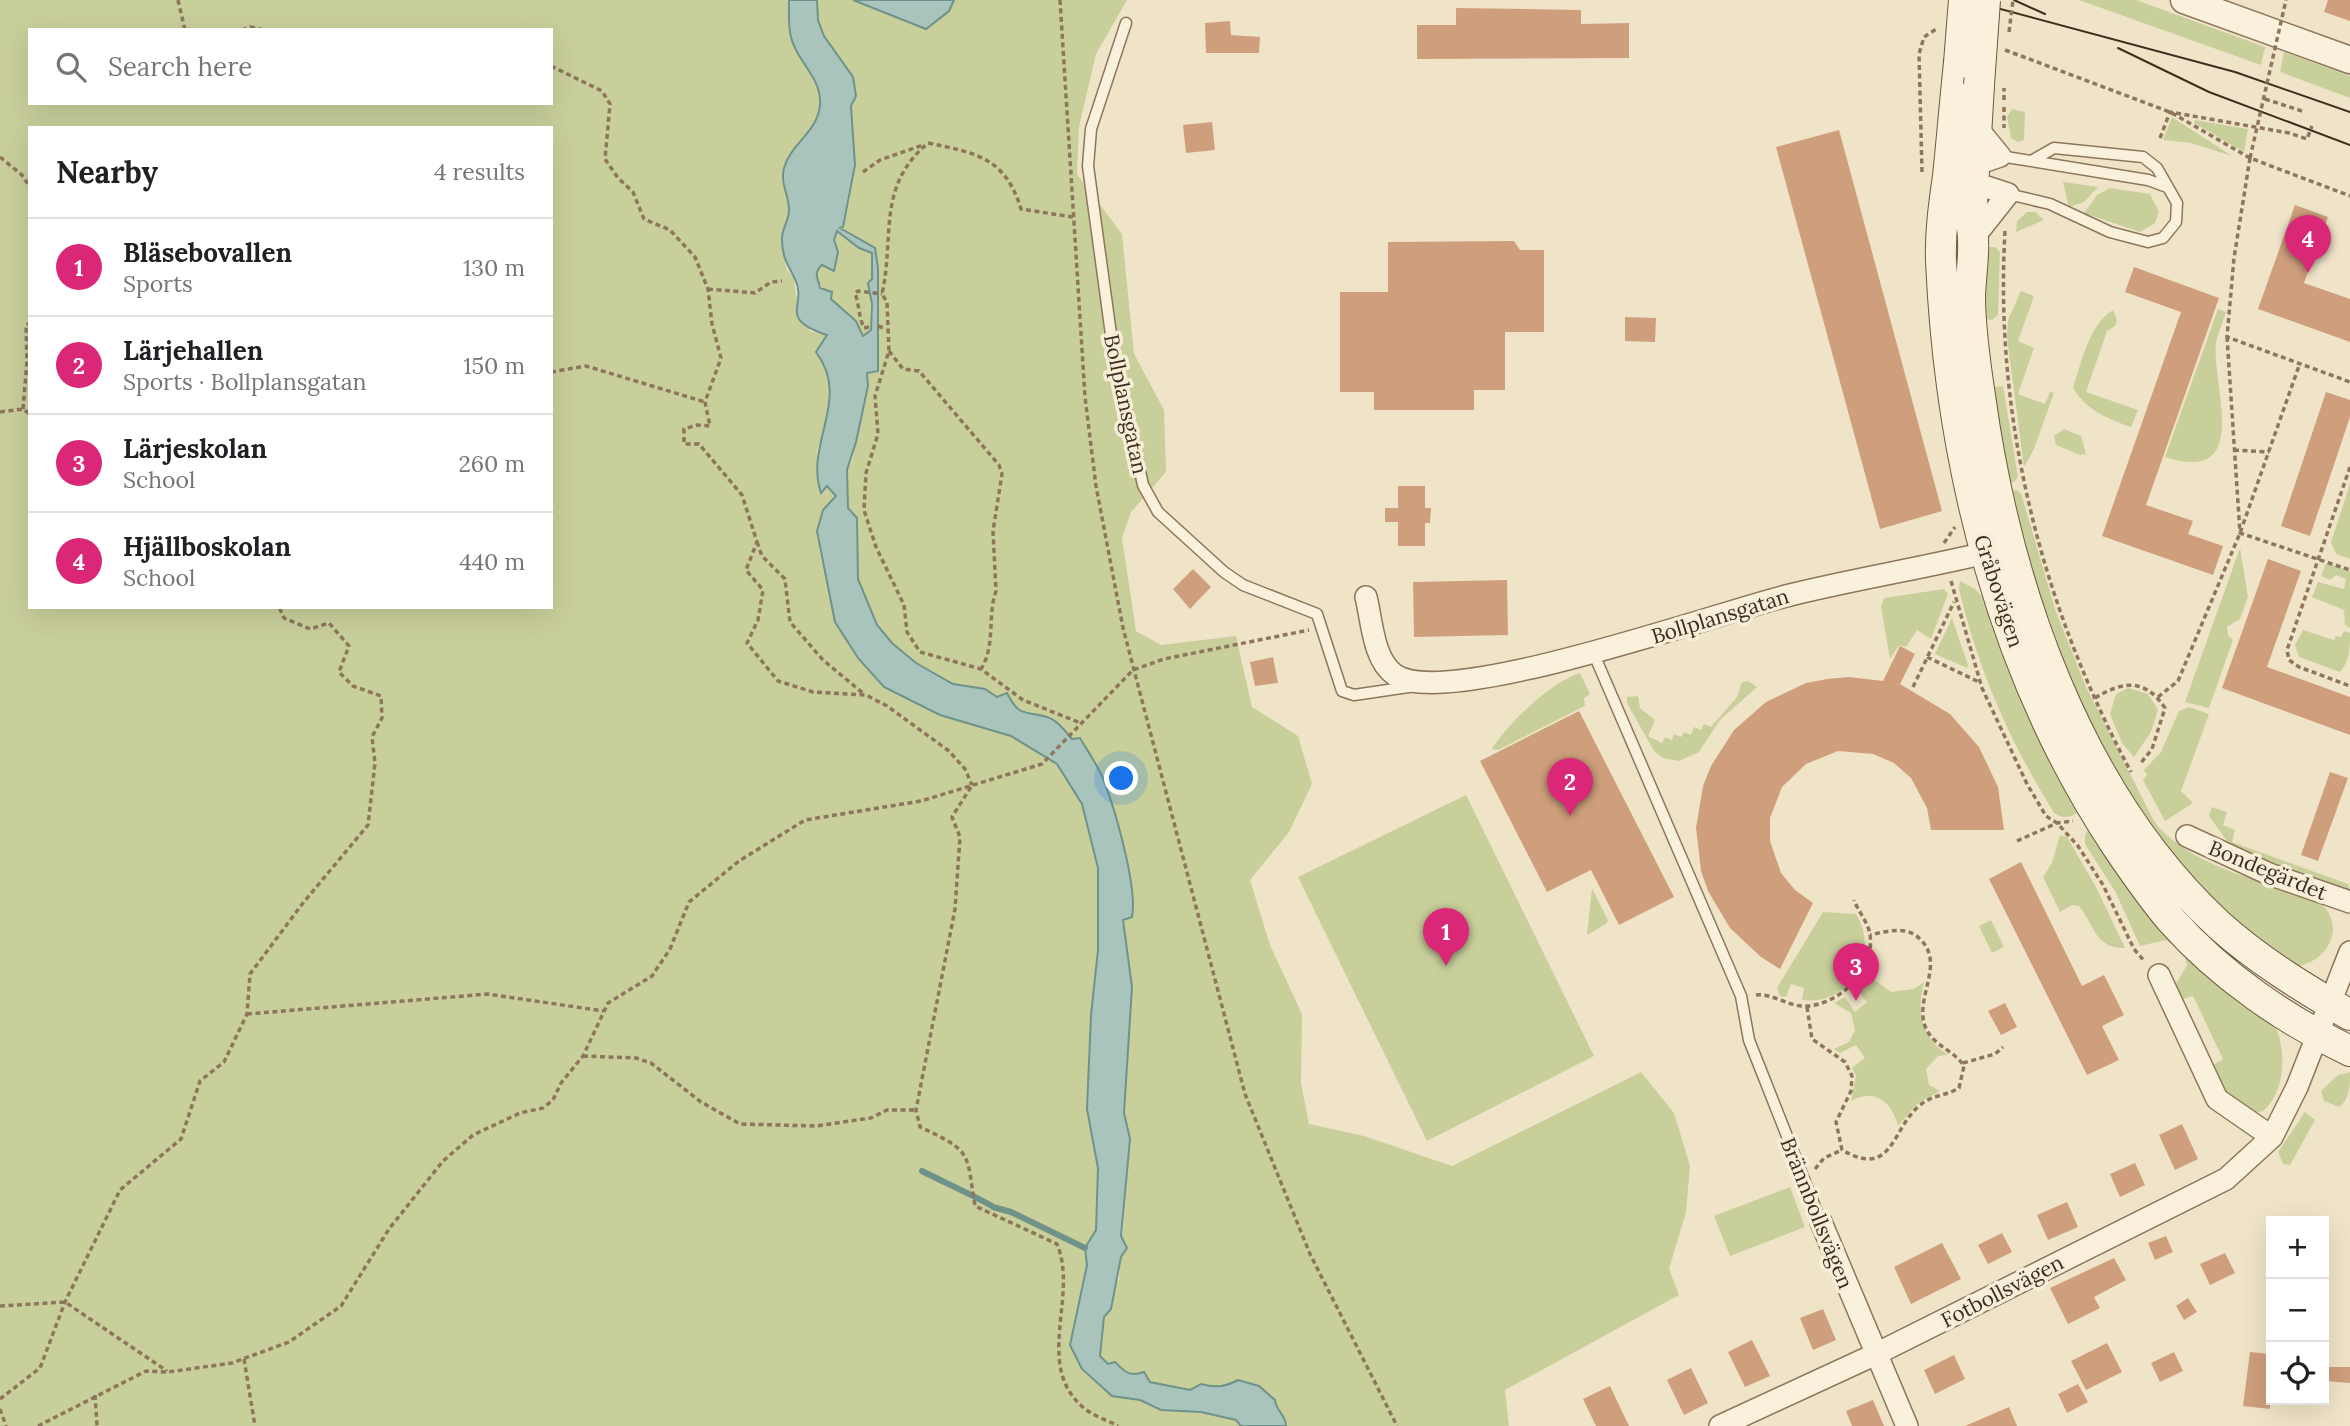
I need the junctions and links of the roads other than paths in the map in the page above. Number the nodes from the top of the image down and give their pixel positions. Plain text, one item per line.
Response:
1 (1964, 0) edge
2 (1985, 0) edge
3 (2184, 0) edge
4 (1126, 23) dead end
5 (2350, 60) edge
6 (2033, 160) junction
7 (1981, 167) junction
8 (2169, 189) junction
9 (2008, 194) junction
10 (1974, 236) junction
11 (1998, 550) junction
12 (1366, 597) dead end
13 (1593, 652) junction
14 (1429, 684) junction
15 (2187, 836) dead end
16 (2350, 902) edge
17 (2350, 952) edge
18 (2159, 975) dead end
19 (2340, 1009) edge
20 (2316, 1035) junction
21 (2350, 1051) edge
22 (2272, 1137) junction
23 (1821, 1222) joint
24 (1875, 1354) junction
25 (1720, 1426) edge
26 (1907, 1426) edge

1 - 7 main road, Gråbovägen, bridge
2 - 7 main road, Gråbovägen, bridge
3 - 5 street
4 - 14 lane, Bollplansgatan
6 - 7 lane
6 - 8 lane
6 - 8 lane
7 - 9 street
7 - 10 main road, Gråbovägen
7 - 11 main road, Gråbovägen
8 - 9 lane
9 - 10 street
10 - 11 main road, Gråbovägen
11 - 13 street, Bollplansgatan
11 - 19 main road, Gråbovägen
11 - 20 main road, Gråbovägen
12 - 14 street, Bollplansgatan
13 - 14 street, Bollplansgatan
13 - 23 lane, Brännbollsvägen
15 - 16 street, Bondegärdet
17 - 19 street
18 - 22 street
19 - 20 street, Fotbollsvägen
20 - 21 main road, Gråbovägen
20 - 22 street, Fotbollsvägen
22 - 24 street, Fotbollsvägen
23 - 24 street, Brännbollsvägen
24 - 25 street, Fotbollsvägen
24 - 26 street, Brännbollsvägen

